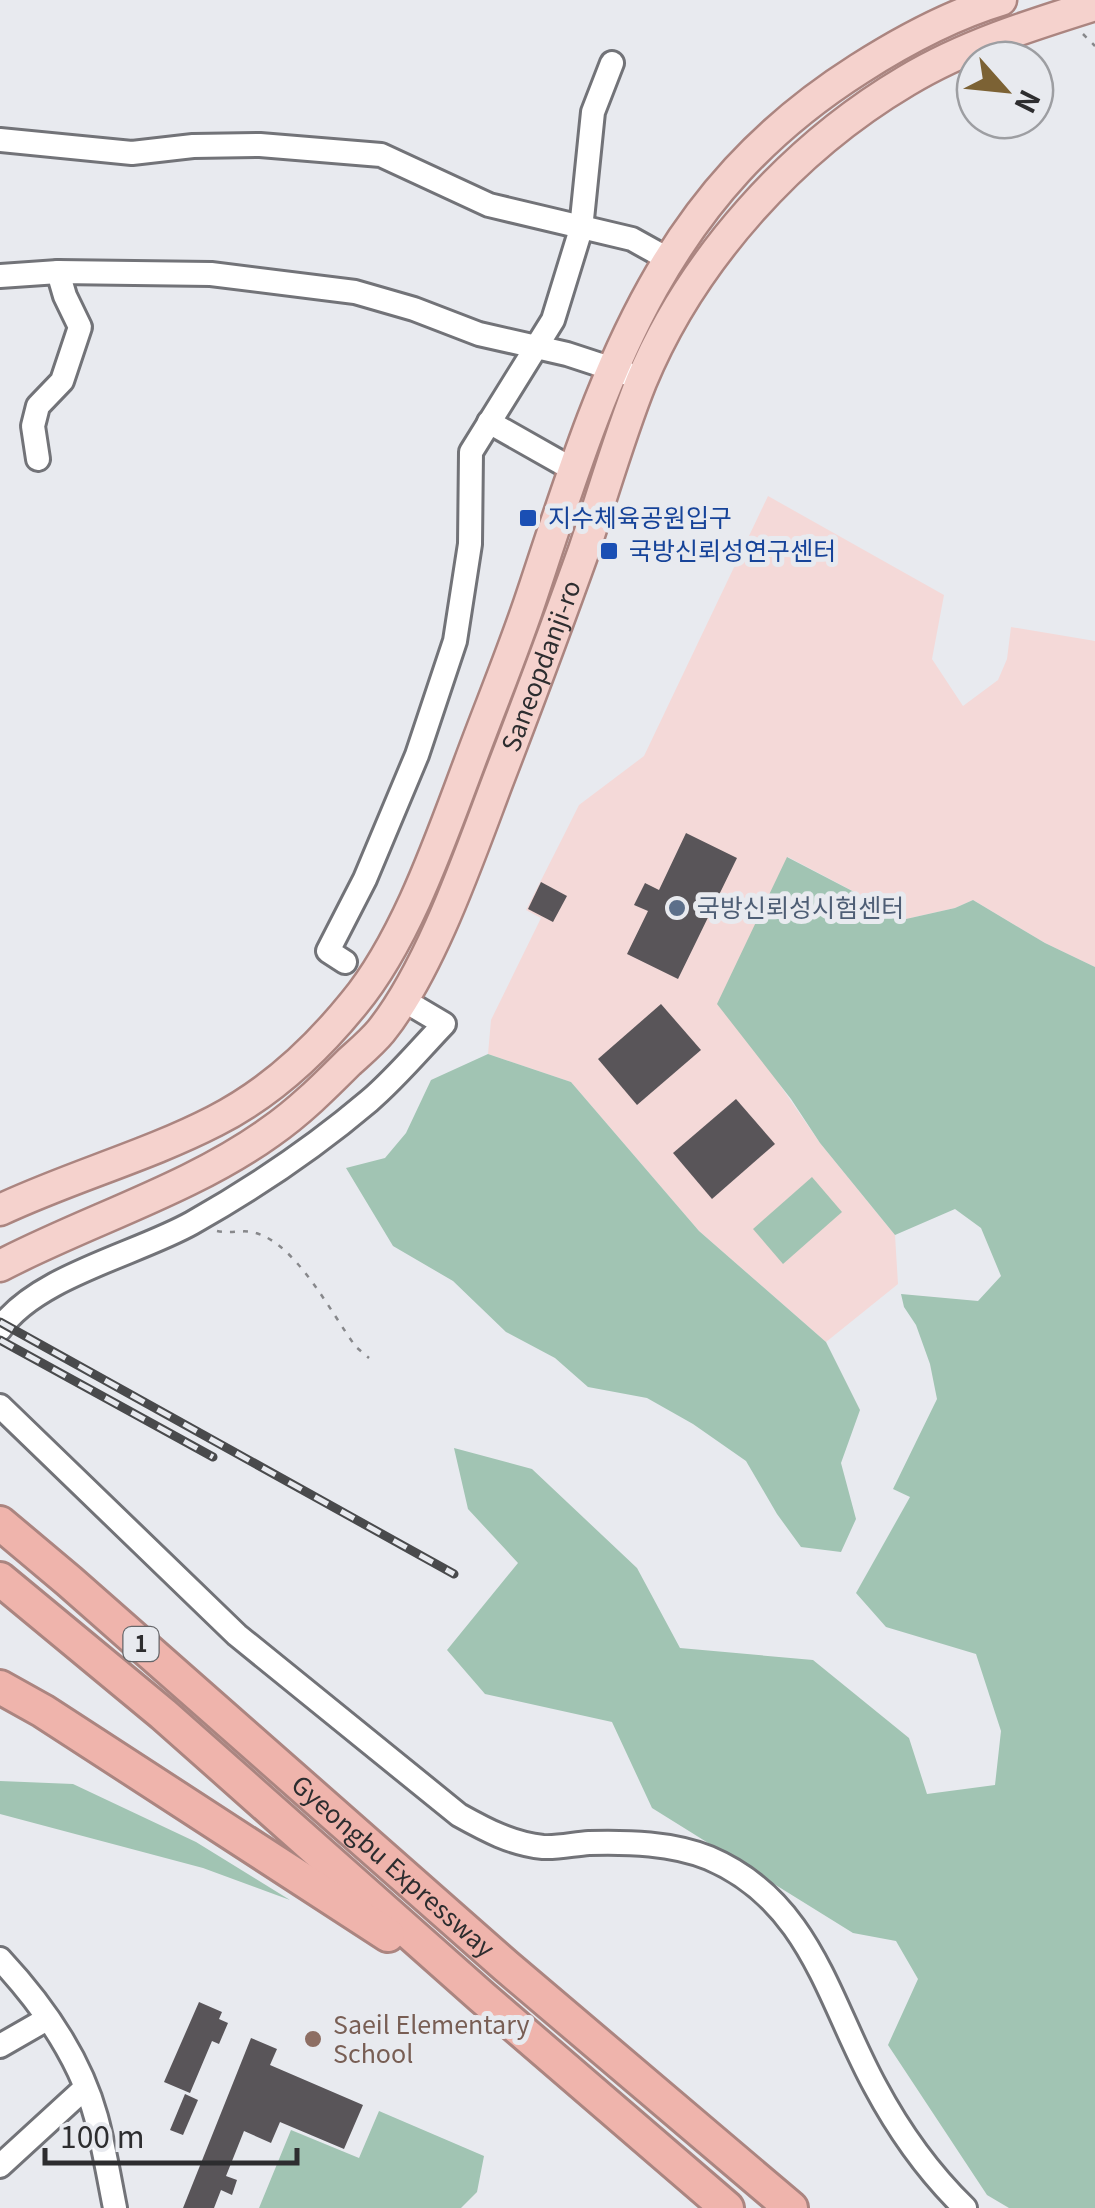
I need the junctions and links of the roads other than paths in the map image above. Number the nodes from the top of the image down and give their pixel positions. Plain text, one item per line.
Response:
1 (1001, 0) edge
2 (1095, 5) edge
3 (612, 63) dead end
4 (0, 140) edge
5 (581, 229) junction
6 (668, 259) junction
7 (58, 272) junction
8 (0, 276) edge
9 (534, 348) junction
10 (612, 368) junction
11 (642, 380) junction
12 (489, 422) junction
13 (38, 459) dead end
14 (572, 469) junction
15 (345, 962) dead end
16 (417, 1008) dead end
17 (0, 1210) edge
18 (0, 1266) edge
19 (0, 1329) edge
20 (0, 1406) edge
21 (0, 1523) edge
22 (0, 1579) edge
23 (0, 1688) edge
24 (0, 1959) edge
25 (482, 1997) junction
26 (47, 2019) junction
27 (0, 2046) edge
28 (86, 2088) junction
29 (0, 2166) edge
30 (115, 2208) edge
31 (727, 2208) edge
32 (792, 2208) edge
33 (965, 2208) edge

1 - 6 main road, Saneopdanji-ro
2 - 11 main road, Saneopdanji-ro
3 - 5 street
4 - 5 street
5 - 6 street
5 - 9 street
6 - 10 main road, Saneopdanji-ro
7 - 8 street
7 - 9 street
7 - 13 street
9 - 10 street
9 - 12 street
10 - 11 street
10 - 14 main road, Saneopdanji-ro
11 - 18 main road, Saneopdanji-ro
12 - 14 street
12 - 15 street
14 - 17 main road, Saneopdanji-ro
16 - 19 street
20 - 33 street
21 - 32 highway, Gyeongbu Expressway / 1
22 - 25 highway, Gyeongbu Expressway / 1
23 - 25 highway
24 - 26 street
25 - 31 highway, Gyeongbu Expressway / 1
26 - 27 street
26 - 28 street
28 - 29 street
28 - 30 street

